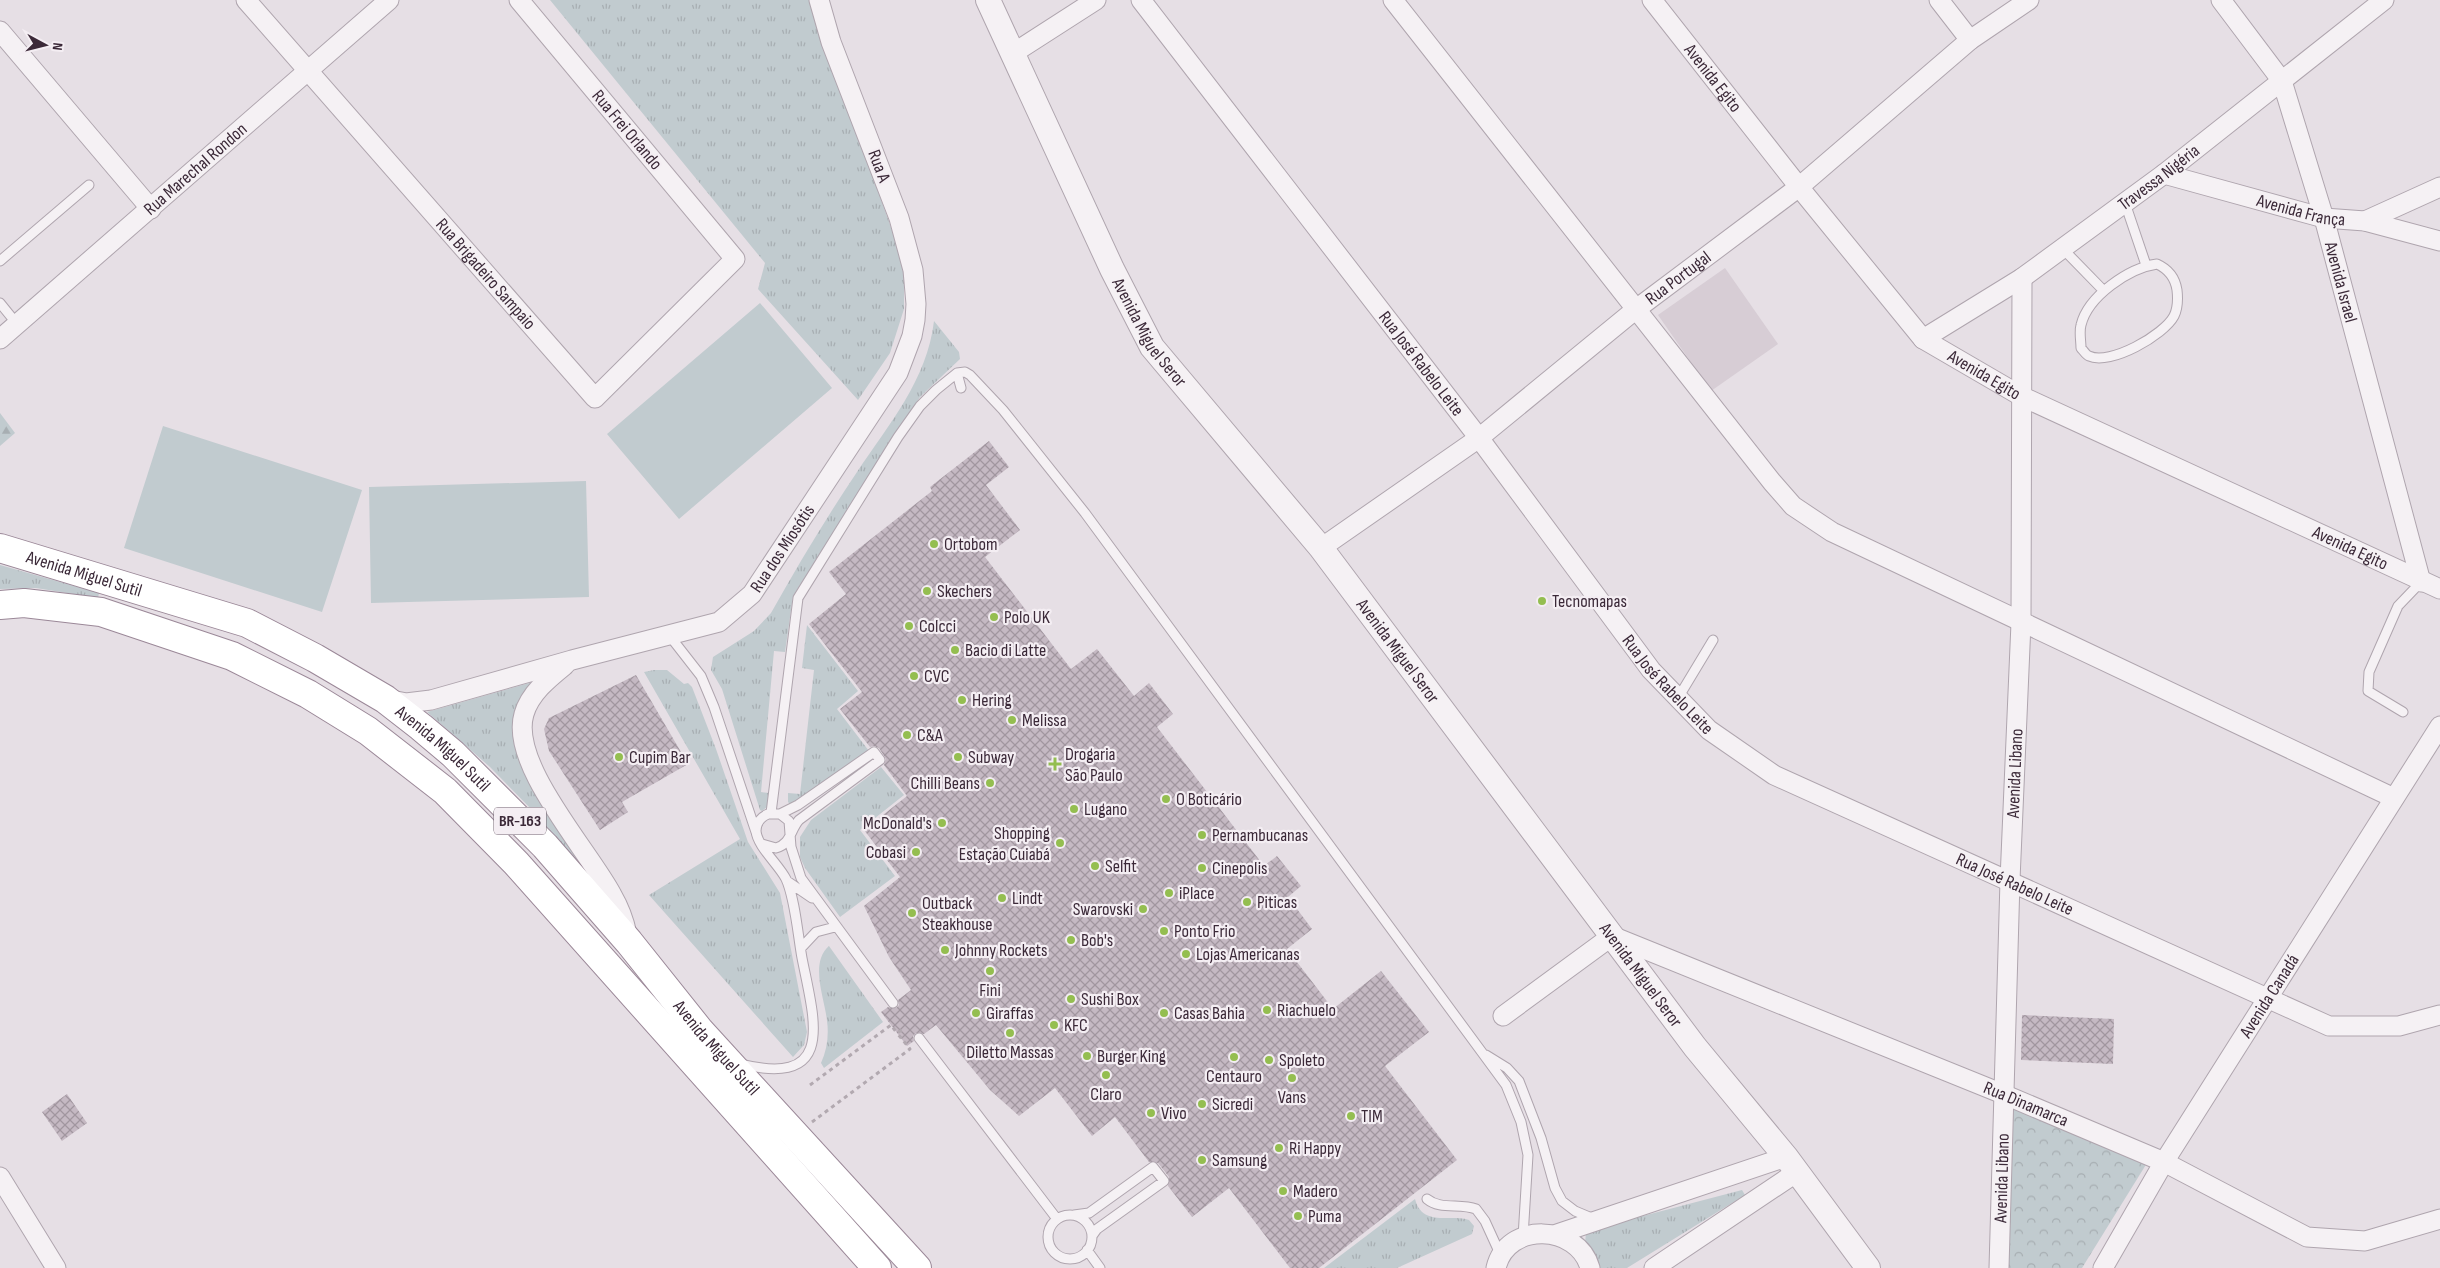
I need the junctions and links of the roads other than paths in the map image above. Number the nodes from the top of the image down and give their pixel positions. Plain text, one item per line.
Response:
1 (246, 0) edge
2 (389, 0) edge
3 (519, 0) edge
4 (819, 0) edge
5 (988, 0) edge
6 (1096, 0) edge
7 (1141, 0) edge
8 (1393, 0) edge
9 (1652, 0) edge
10 (1939, 0) edge
11 (2030, 0) edge
12 (2221, 0) edge
13 (2384, 0) edge
14 (0, 31) edge
15 (1970, 40) junction
16 (1012, 54) junction
17 (308, 69) junction
18 (2282, 82) junction
19 (2164, 174) junction
20 (89, 185) dead end
21 (1799, 187) junction
22 (2440, 187) edge
23 (2125, 203) junction
24 (151, 209) junction
25 (2324, 218) junction
26 (2365, 221) junction
27 (2440, 241) edge
28 (2063, 249) junction
29 (735, 259) joint
30 (0, 261) edge
31 (2146, 265) junction
32 (2022, 278) junction
33 (2103, 290) junction
34 (0, 303) edge
35 (1635, 310) junction
36 (17, 324) junction
37 (912, 336) joint
38 (0, 339) edge
39 (1923, 339) junction
40 (957, 373) junction
41 (961, 388) dead end
42 (2021, 396) junction
43 (1479, 438) junction
44 (0, 548) edge
45 (1321, 548) junction
46 (2421, 582) junction
47 (2440, 589) edge
48 (0, 605) edge
49 (2021, 623) junction
50 (669, 635) junction
51 (1713, 640) dead end
52 (572, 660) junction
53 (1678, 698) junction
54 (385, 699) junction
55 (2403, 712) dead end
56 (2440, 726) edge
57 (2394, 798) junction
58 (776, 814) junction
59 (756, 832) junction
60 (791, 834) junction
61 (760, 842) junction
62 (787, 880) junction
63 (2010, 880) junction
64 (818, 903) junction
65 (835, 927) junction
66 (1612, 936) junction
67 (629, 942) junction
68 (801, 948) junction
69 (2267, 1000) junction
70 (893, 1003) dead end
71 (2440, 1015) edge
72 (1503, 1016) dead end
73 (918, 1038) dead end
74 (1481, 1051) junction
75 (726, 1060) junction
76 (2003, 1094) junction
77 (2164, 1162) junction
78 (1792, 1164) junction
79 (0, 1177) edge
80 (1427, 1199) dead end
81 (1074, 1215) junction
82 (1057, 1219) junction
83 (2440, 1219) edge
84 (1599, 1220) junction
85 (1557, 1234) junction
86 (1092, 1236) junction
87 (1523, 1237) junction
88 (1088, 1250) junction
89 (1496, 1264) edge
90 (1665, 1265) edge
91 (56, 1268) edge
92 (877, 1268) edge
93 (916, 1268) edge
94 (1100, 1268) edge
95 (1590, 1268) edge
96 (1868, 1268) edge
97 (1999, 1268) edge
98 (2103, 1268) edge

1 - 17 street, Rua Brigadeiro Sampaio
2 - 17 street, Rua Marechal Rondon
3 - 29 street, Rua Frei Orlando
4 - 37 street, Rua A
5 - 16 street, Avenida Miguel Seror
6 - 16 street
7 - 43 street, Rua José Rabelo Leite
8 - 35 street
9 - 21 street, Avenida Egito
10 - 15 street
11 - 15 street, Rua Portugal
12 - 18 street, Avenida Israel
13 - 18 street, Travessa Nigéria
14 - 24 street
15 - 21 street, Rua Portugal
16 - 45 street, Avenida Miguel Seror
17 - 24 street, Rua Marechal Rondon
17 - 29 street, Rua Brigadeiro Sampaio
18 - 19 street, Travessa Nigéria
18 - 25 street, Avenida Israel
19 - 23 street, Travessa Nigéria
19 - 25 street, Avenida França
20 - 30 lane
21 - 35 street, Rua Portugal
21 - 39 street, Avenida Egito
22 - 26 street
23 - 28 street, Travessa Nigéria
23 - 31 lane
24 - 36 street, Rua Marechal Rondon
25 - 26 street, Avenida França
25 - 46 street, Avenida Israel
26 - 27 street, Avenida França
28 - 32 street, Travessa Nigéria
28 - 33 lane
31 - 33 lane
31 - 33 lane
32 - 39 street, Travessa Nigéria
32 - 42 street, Avenida Libano
34 - 36 lane
35 - 43 street, Rua Portugal
35 - 49 street
36 - 38 street, Rua Marechal Rondon
37 - 50 street, Rua dos Miosótis
39 - 42 street, Avenida Egito
40 - 41 lane
40 - 58 lane
40 - 74 lane
42 - 46 street, Avenida Egito
42 - 49 street, Avenida Libano
43 - 45 street, Rua Portugal
43 - 53 street, Rua José Rabelo Leite
44 - 54 highway, Avenida Miguel Sutil / BR-163
45 - 66 street, Avenida Miguel Seror
46 - 47 street, Avenida Egito
46 - 55 lane
48 - 92 highway, Avenida Miguel Sutil / BR-163
49 - 57 street
49 - 63 street, Avenida Libano
50 - 52 street, Rua dos Miosótis
50 - 59 lane
51 - 53 lane
52 - 54 street, Rua dos Miosótis
52 - 67 street, Rua dos Miosótis
53 - 63 street, Rua José Rabelo Leite
54 - 67 highway, Avenida Miguel Sutil / BR-163
56 - 57 street, Avenida Canadá
57 - 69 street, Avenida Canadá
58 - 59 lane
58 - 60 lane
58 - 60 lane
59 - 61 lane
60 - 61 lane
60 - 64 lane
61 - 62 lane
62 - 64 lane
62 - 68 lane
63 - 69 street, Rua José Rabelo Leite
63 - 76 street, Avenida Libano
64 - 65 lane
65 - 68 lane
65 - 70 lane
66 - 72 street
66 - 76 street, Rua Dinamarca
66 - 78 street, Avenida Miguel Seror
67 - 75 highway, Avenida Miguel Sutil / BR-163
68 - 75 lane
69 - 71 street, Rua José Rabelo Leite
69 - 77 street, Avenida Canadá
73 - 82 lane
74 - 84 lane
74 - 87 lane
75 - 93 highway, Avenida Miguel Sutil / BR-163
76 - 77 street, Rua Dinamarca
76 - 97 street, Avenida Libano
77 - 83 street, Rua Dinamarca
77 - 98 street, Avenida Canadá
78 - 84 street
78 - 90 street
78 - 96 street, Avenida Miguel Seror
79 - 91 street
80 - 89 lane
81 - 82 lane
81 - 86 lane
81 - 86 lane
82 - 88 lane
84 - 85 street
85 - 87 street
85 - 95 street
86 - 88 lane
87 - 89 street
88 - 94 lane

